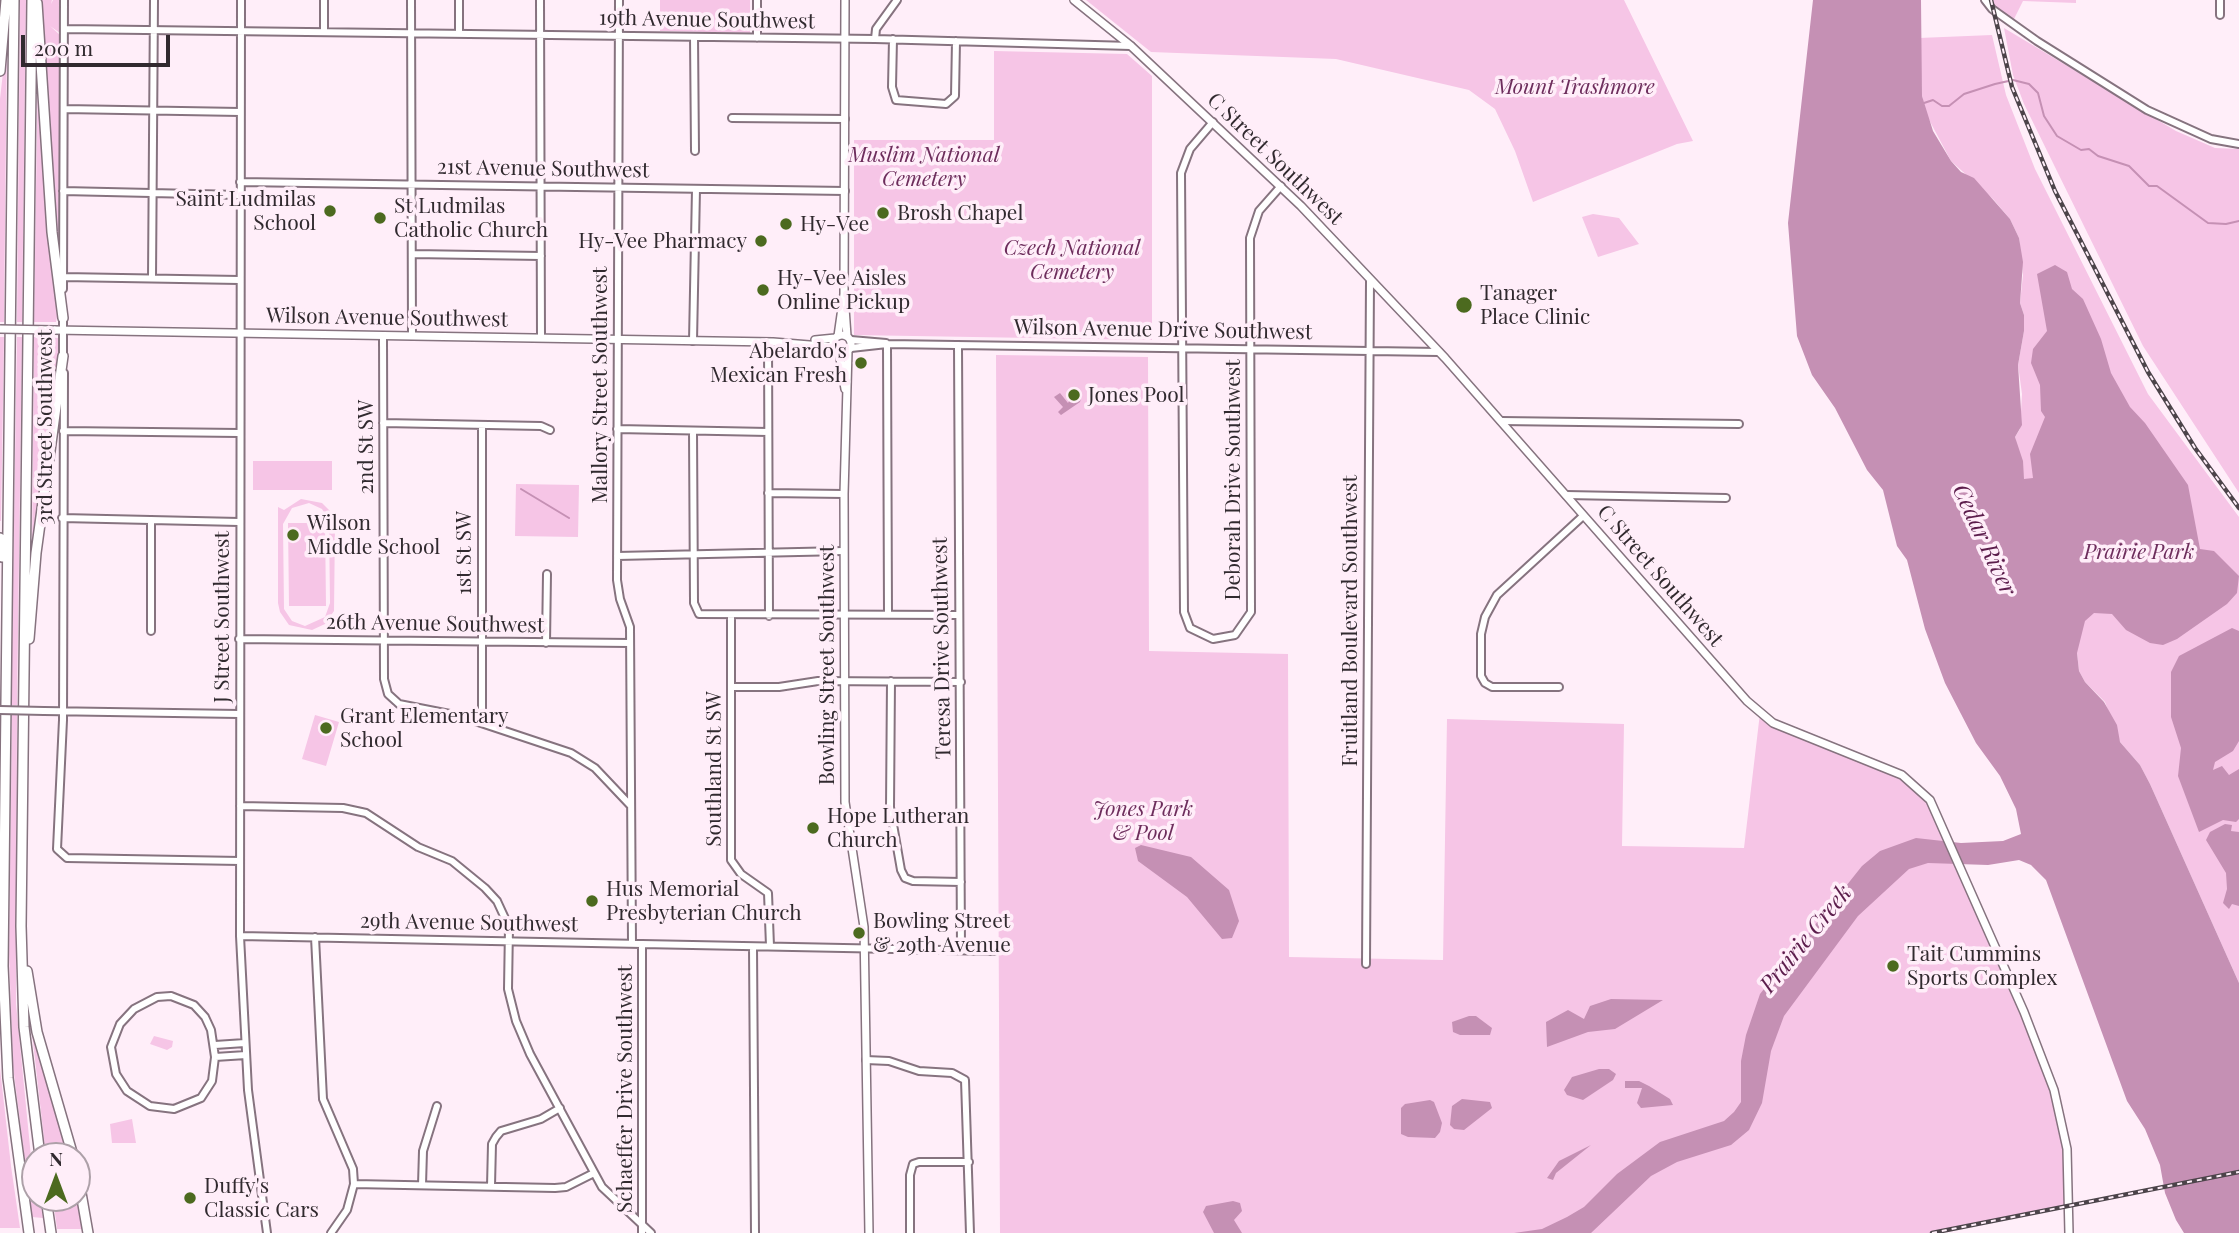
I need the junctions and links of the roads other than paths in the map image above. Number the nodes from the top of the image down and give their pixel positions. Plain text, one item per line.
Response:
1 (6, 0) edge
2 (15, 0) edge
3 (35, 0) edge
4 (64, 0) edge
5 (154, 0) edge
6 (241, 0) edge
7 (324, 0) edge
8 (411, 0) edge
9 (459, 0) edge
10 (540, 0) edge
11 (619, 0) edge
12 (757, 0) edge
13 (845, 0) edge
14 (897, 0) edge
15 (1074, 0) edge
16 (1985, 0) edge
17 (2220, 0) edge
18 (2220, 15) dead end
19 (64, 29) junction
20 (154, 31) junction
21 (240, 31) junction
22 (324, 32) junction
23 (412, 33) junction
24 (459, 34) junction
25 (541, 35) junction
26 (618, 36) junction
27 (694, 37) junction
28 (757, 38) junction
29 (875, 39) junction
30 (893, 39) junction
31 (845, 40) junction
32 (956, 41) junction
33 (1131, 46) junction
34 (0, 71) edge
35 (64, 109) junction
36 (154, 111) junction
37 (240, 112) junction
38 (732, 118) dead end
39 (845, 120) junction
40 (1213, 122) junction
41 (2239, 144) edge
42 (695, 151) dead end
43 (240, 182) junction
44 (413, 184) junction
45 (1282, 186) junction
46 (541, 187) junction
47 (618, 188) junction
48 (696, 189) junction
49 (63, 191) junction
50 (845, 191) junction
51 (153, 193) junction
52 (239, 195) junction
53 (412, 254) junction
54 (541, 256) junction
55 (63, 277) junction
56 (152, 278) junction
57 (1370, 279) junction
58 (239, 280) junction
59 (63, 318) junction
60 (0, 329) edge
61 (63, 330) junction
62 (238, 333) junction
63 (383, 336) junction
64 (412, 336) junction
65 (541, 338) junction
66 (618, 340) junction
67 (692, 341) junction
68 (770, 342) junction
69 (843, 344) junction
70 (887, 344) junction
71 (958, 345) junction
72 (1181, 348) junction
73 (1250, 349) junction
74 (1368, 351) junction
75 (1438, 352) junction
76 (63, 356) junction
77 (1501, 421) junction
78 (383, 424) junction
79 (1739, 424) dead end
80 (482, 425) junction
81 (617, 429) junction
82 (550, 430) dead end
83 (693, 430) junction
84 (63, 431) junction
85 (768, 432) junction
86 (239, 433) junction
87 (768, 493) junction
88 (844, 494) junction
89 (1566, 495) junction
90 (1726, 498) dead end
91 (1584, 516) junction
92 (62, 518) junction
93 (151, 520) junction
94 (239, 522) junction
95 (0, 538) edge
96 (844, 551) junction
97 (769, 554) junction
98 (693, 555) junction
99 (617, 556) junction
100 (547, 574) dead end
101 (6, 594) junction
102 (845, 613) junction
103 (888, 614) junction
104 (958, 615) junction
105 (731, 616) junction
106 (769, 616) junction
107 (151, 631) dead end
108 (239, 639) junction
109 (384, 641) junction
110 (482, 643) junction
111 (546, 643) junction
112 (630, 643) junction
113 (24, 668) junction
114 (845, 680) junction
115 (891, 681) junction
116 (961, 682) junction
117 (731, 687) junction
118 (1559, 687) dead end
119 (0, 710) edge
120 (62, 711) junction
121 (239, 714) junction
122 (482, 722) junction
123 (240, 806) junction
124 (631, 806) junction
125 (240, 861) junction
126 (4, 877) junction
127 (961, 881) junction
128 (0, 918) edge
129 (21, 926) junction
130 (240, 936) junction
131 (315, 937) junction
132 (509, 942) junction
133 (632, 944) junction
134 (642, 944) junction
135 (770, 946) junction
136 (753, 947) junction
137 (865, 948) junction
138 (961, 950) junction
139 (994, 951) dead end
140 (1366, 964) dead end
141 (245, 1044) junction
142 (215, 1045) junction
143 (246, 1055) junction
144 (215, 1056) junction
145 (866, 1060) junction
146 (437, 1106) dead end
147 (560, 1108) junction
148 (38, 1142) edge
149 (70, 1142) edge
150 (969, 1162) junction
151 (594, 1173) junction
152 (354, 1184) junction
153 (422, 1185) junction
154 (491, 1186) junction
155 (47, 1212) edge
156 (84, 1212) edge
157 (642, 1229) edge
158 (29, 1233) edge
159 (51, 1233) edge
160 (88, 1233) edge
161 (267, 1233) edge
162 (331, 1233) edge
163 (651, 1233) edge
164 (755, 1233) edge
165 (869, 1233) edge
166 (910, 1233) edge
167 (970, 1233) edge
168 (2069, 1233) edge

1 - 34 highway
2 - 101 highway
3 - 59 highway
3 - 113 highway
4 - 19 street, 3rd Street Southwest
5 - 20 street
6 - 21 street, J Street Southwest
7 - 22 street
8 - 23 street
9 - 24 street
10 - 25 street
11 - 26 street, Mallory Street Southwest
12 - 28 street
13 - 31 main road, Bowling Street Southwest
14 - 29 street
15 - 33 main road, C Street Southwest
16 - 41 street
17 - 18 street
19 - 20 street, 19th Avenue Southwest
19 - 35 street, 3rd Street Southwest
20 - 21 street, 19th Avenue Southwest
20 - 36 street
21 - 22 street, 19th Avenue Southwest
21 - 37 street, J Street Southwest
22 - 23 street, 19th Avenue Southwest
23 - 24 street, 19th Avenue Southwest
23 - 44 street
24 - 25 street, 19th Avenue Southwest
25 - 26 street, 19th Avenue Southwest
25 - 46 street
26 - 27 street, 19th Avenue Southwest
26 - 47 street, Mallory Street Southwest
27 - 28 street, 19th Avenue Southwest
27 - 42 street
28 - 31 street, 19th Avenue Southwest
29 - 30 street, 19th Avenue Southwest
29 - 31 street, 19th Avenue Southwest
30 - 32 street, 19th Avenue Southwest
30 - 32 street
31 - 39 main road, Bowling Street Southwest
32 - 33 street, 19th Avenue Southwest
33 - 40 main road, C Street Southwest
35 - 36 street
35 - 49 street, 3rd Street Southwest
36 - 37 street
36 - 51 street
37 - 43 street, J Street Southwest
38 - 39 street
39 - 50 main road, Bowling Street Southwest
40 - 45 main road, C Street Southwest
40 - 72 street
43 - 44 street, 21st Avenue Southwest
43 - 52 street, J Street Southwest
44 - 46 street, 21st Avenue Southwest
44 - 53 street
45 - 57 main road, C Street Southwest
45 - 73 street, Deborah Drive Southwest
46 - 47 street, 21st Avenue Southwest
46 - 54 street
47 - 48 street, 21st Avenue Southwest
47 - 66 street, Mallory Street Southwest
48 - 50 street, 21st Avenue Southwest
48 - 67 street
49 - 51 street
49 - 55 street, 3rd Street Southwest
50 - 69 main road, Bowling Street Southwest
51 - 52 street
51 - 56 street
52 - 58 street, J Street Southwest
53 - 54 street
53 - 64 street
54 - 65 street
55 - 56 street
55 - 59 street, 3rd Street Southwest
56 - 58 street
57 - 74 street, Fruitland Boulevard Southwest
57 - 75 main road, C Street Southwest
58 - 62 street, J Street Southwest
59 - 61 street, 3rd Street Southwest
60 - 61 main road, Wilson Avenue Southwest, bridge
61 - 62 main road, Wilson Avenue Southwest
61 - 76 street, 3rd Street Southwest
62 - 63 main road, Wilson Avenue Southwest
62 - 86 street, J Street Southwest
63 - 64 main road, Wilson Avenue Southwest
63 - 78 street, 2nd St SW
64 - 65 main road, Wilson Avenue Southwest
65 - 66 main road, Wilson Avenue Southwest
66 - 67 main road, Wilson Avenue Southwest
66 - 81 street, Mallory Street Southwest
67 - 68 main road, Wilson Avenue Southwest
68 - 69 main road, Wilson Avenue Southwest
68 - 85 street
69 - 70 street, Wilson Avenue Drive Southwest
69 - 88 main road, Bowling Street Southwest
70 - 71 street, Wilson Avenue Drive Southwest
70 - 103 street
71 - 72 street, Wilson Avenue Drive Southwest
71 - 104 street, Teresa Drive Southwest
72 - 73 street, Wilson Avenue Drive Southwest
72 - 73 street, Deborah Drive Southwest
73 - 74 street, Wilson Avenue Drive Southwest
74 - 75 street, Wilson Avenue Drive Southwest
74 - 140 street, Fruitland Boulevard Southwest
75 - 77 main road, C Street Southwest
76 - 84 street, 3rd Street Southwest
76 - 113 highway
77 - 79 street
77 - 89 main road, C Street Southwest
78 - 80 street
78 - 109 street, 2nd St SW
80 - 82 street
80 - 110 street, 1st St SW
81 - 83 street
81 - 99 street, Mallory Street Southwest
83 - 85 street
83 - 98 street
84 - 86 street
84 - 92 street, 3rd Street Southwest
85 - 87 street
86 - 94 street, J Street Southwest
87 - 88 street
87 - 97 street
88 - 96 main road, Bowling Street Southwest
89 - 90 street
89 - 91 main road, C Street Southwest
91 - 118 street
91 - 168 main road, C Street Southwest
92 - 93 street
92 - 120 street, 3rd Street Southwest
93 - 94 street
93 - 107 street
94 - 108 street, J Street Southwest
95 - 101 highway
96 - 97 street
96 - 102 main road, Bowling Street Southwest
97 - 98 street
97 - 106 street
98 - 99 street
98 - 105 street
99 - 112 street, Mallory Street Southwest
100 - 111 street
101 - 126 highway
102 - 103 street
102 - 106 street
102 - 114 main road, Bowling Street Southwest
103 - 104 street
104 - 116 street, Teresa Drive Southwest
105 - 106 street
105 - 117 street, Southland St SW
108 - 109 street, 26th Avenue Southwest
108 - 121 street, J Street Southwest
109 - 110 street, 26th Avenue Southwest
109 - 122 street, 2nd St SW
110 - 111 street, 26th Avenue Southwest
110 - 122 street, 1st St SW
111 - 112 street, 26th Avenue Southwest
112 - 124 street, Schaeffer Drive Southwest
113 - 129 highway
114 - 115 street
114 - 117 street
114 - 137 main road, Bowling Street Southwest
115 - 116 street
115 - 127 street
116 - 127 street, Teresa Drive Southwest
117 - 135 street, Southland St SW
119 - 120 street, bridge
120 - 121 street
120 - 125 street, 3rd Street Southwest
121 - 123 street, J Street Southwest
122 - 124 street
123 - 125 street, J Street Southwest
123 - 132 street
124 - 133 street, Schaeffer Drive Southwest
125 - 130 street, J Street Southwest
126 - 128 highway
126 - 158 highway
127 - 138 street, Teresa Drive Southwest
129 - 148 highway
129 - 149 highway
130 - 131 street, 29th Avenue Southwest
130 - 141 street, J Street Southwest
131 - 132 street, 29th Avenue Southwest
131 - 152 street
132 - 133 street, 29th Avenue Southwest
132 - 147 street
133 - 134 street, 29th Avenue Southwest
134 - 136 street, 29th Avenue Southwest
134 - 157 street, Schaeffer Drive Southwest
135 - 136 street, 29th Avenue Southwest
135 - 137 street, 29th Avenue Southwest
136 - 164 street
137 - 138 street, 29th Avenue Southwest
137 - 145 main road, Bowling Street Southwest
138 - 139 street, 29th Avenue Southwest
141 - 142 street
141 - 143 street, J Street Southwest
142 - 144 street
142 - 144 street
143 - 144 street
143 - 161 street, J Street Southwest
145 - 150 street
145 - 165 main road, Bowling Street Southwest
146 - 153 street
147 - 151 street
147 - 154 street
150 - 166 street
150 - 167 street
151 - 154 street
151 - 157 street
152 - 153 street
152 - 162 street
153 - 154 street
155 - 159 highway
156 - 160 highway
157 - 163 street

